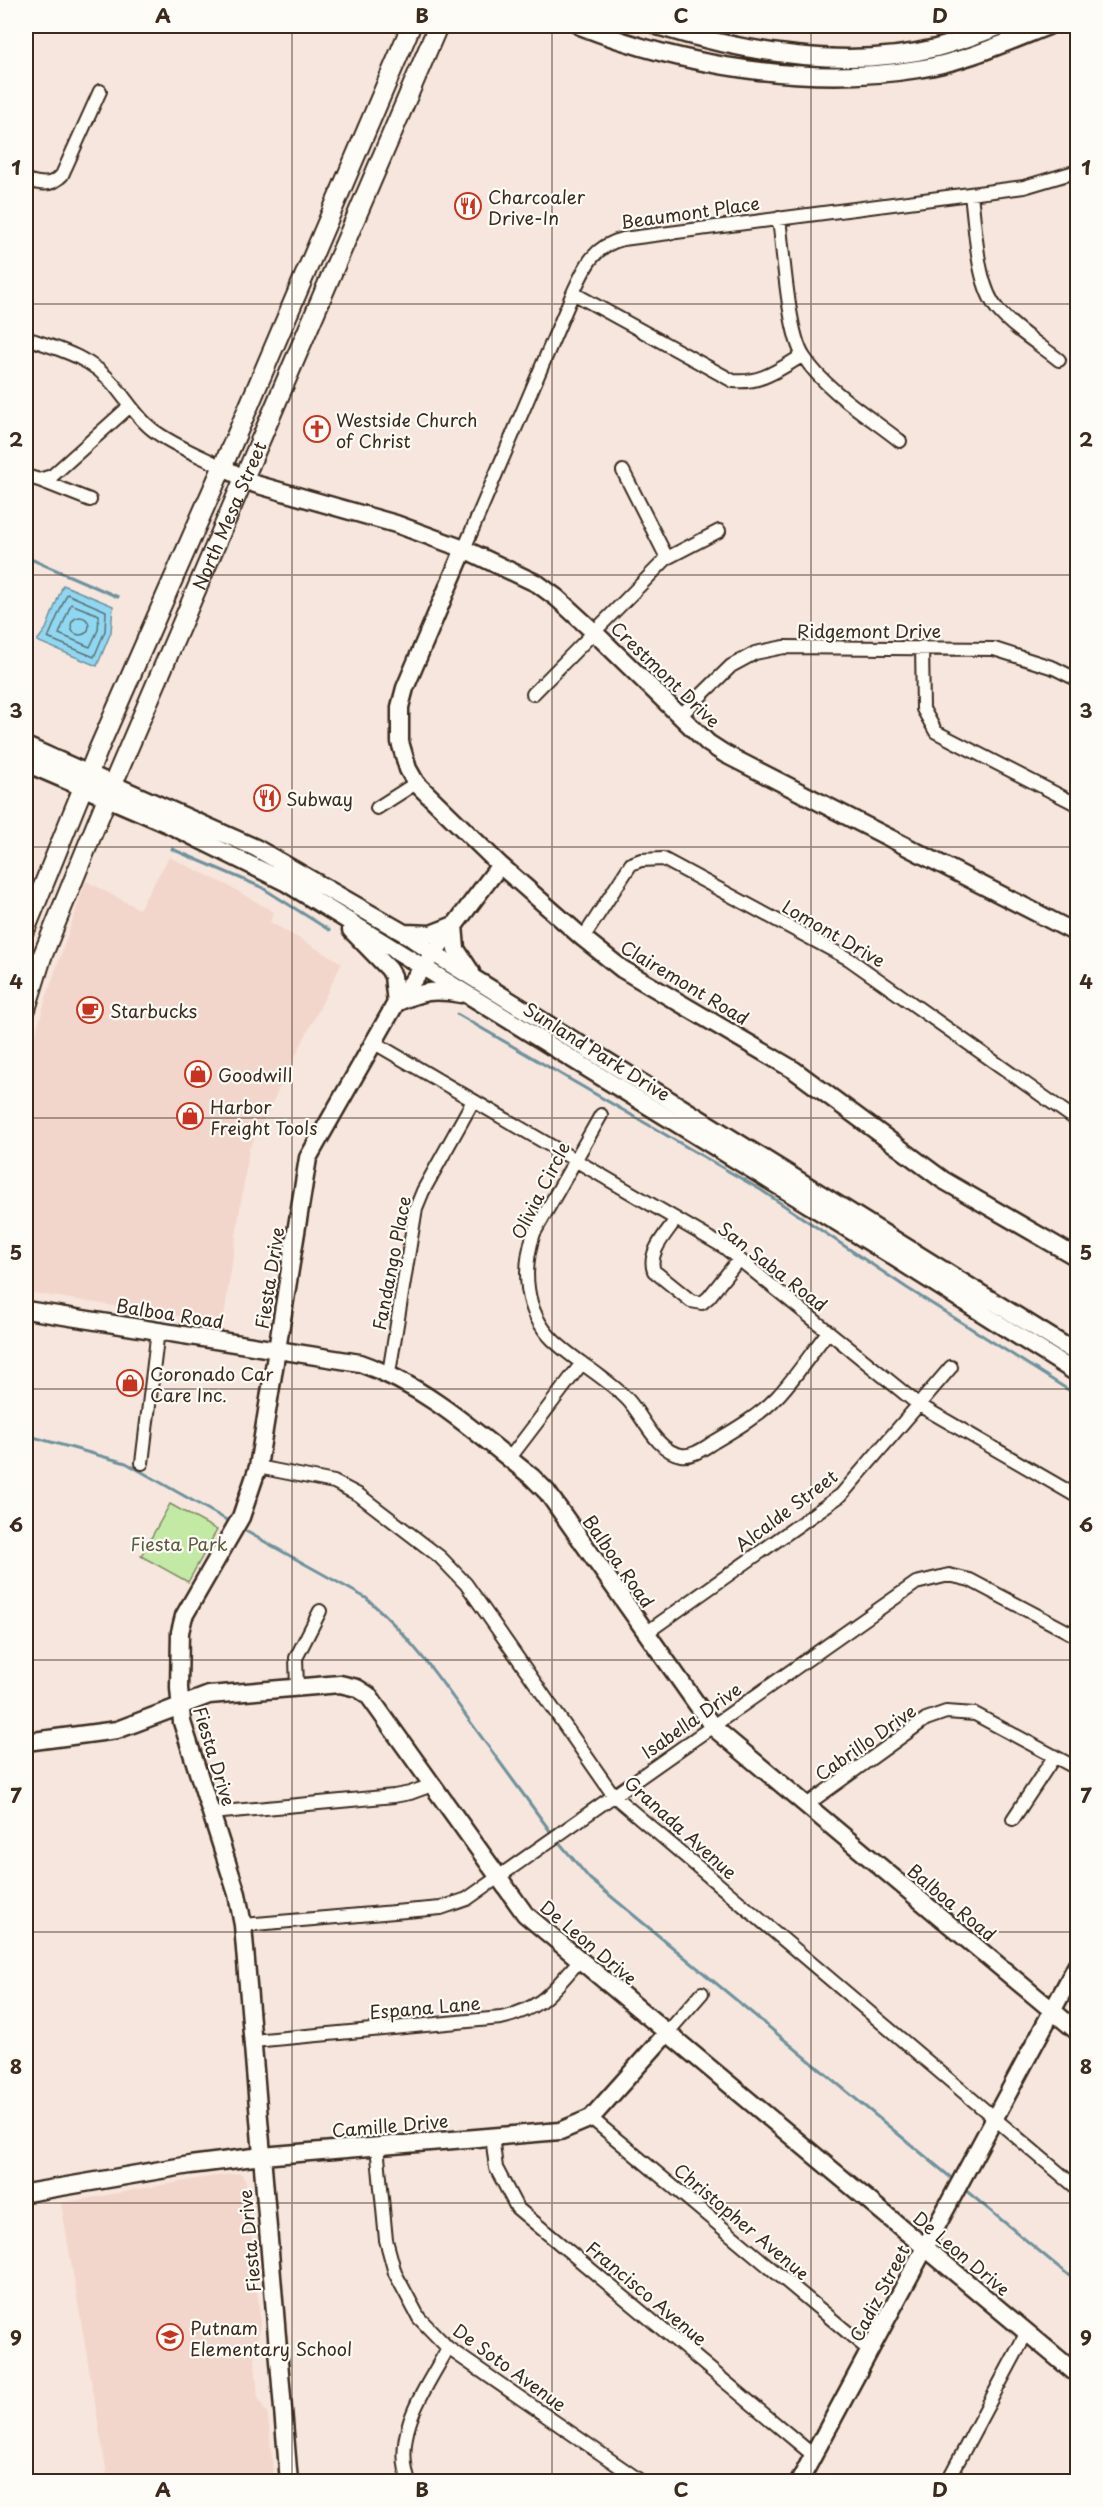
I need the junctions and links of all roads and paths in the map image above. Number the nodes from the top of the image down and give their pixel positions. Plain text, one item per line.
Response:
1 (411, 26) edge
2 (438, 26) edge
3 (580, 26) edge
4 (657, 26) edge
5 (1001, 26) edge
6 (1048, 26) edge
7 (706, 41) junction
8 (702, 61) junction
9 (100, 91) dead end
10 (1077, 171) edge
11 (26, 180) edge
12 (971, 195) junction
13 (779, 218) junction
14 (573, 293) junction
15 (26, 338) edge
16 (802, 356) junction
17 (1059, 360) dead end
18 (129, 406) junction
19 (900, 441) dead end
20 (222, 467) junction
21 (623, 471) dead end
22 (26, 476) edge
23 (244, 479) junction
24 (39, 480) junction
25 (90, 500) dead end
26 (719, 531) dead end
27 (464, 549) junction
28 (667, 558) junction
29 (594, 632) junction
30 (922, 648) junction
31 (1077, 680) edge
32 (533, 694) dead end
33 (680, 716) junction
34 (26, 746) edge
35 (26, 763) edge
36 (86, 780) junction
37 (416, 783) junction
38 (110, 791) junction
39 (1077, 805) edge
40 (377, 808) dead end
41 (252, 855) junction
42 (500, 865) junction
43 (336, 913) junction
44 (454, 925) junction
45 (26, 928) edge
46 (404, 933) junction
47 (1077, 934) edge
48 (583, 938) junction
49 (26, 949) edge
50 (42, 957) junction
51 (428, 960) junction
52 (477, 980) junction
53 (471, 996) junction
54 (396, 1003) junction
55 (26, 1009) edge
56 (373, 1042) junction
57 (473, 1101) junction
58 (601, 1115) dead end
59 (1077, 1121) edge
60 (574, 1160) junction
61 (676, 1219) junction
62 (1077, 1258) edge
63 (740, 1259) junction
64 (26, 1310) edge
65 (158, 1330) junction
66 (828, 1332) junction
67 (277, 1349) junction
68 (1077, 1354) edge
69 (582, 1363) junction
70 (951, 1367) dead end
71 (389, 1373) junction
72 (1077, 1374) edge
73 (919, 1405) junction
74 (509, 1459) junction
75 (142, 1463) dead end
76 (258, 1467) junction
77 (1077, 1497) edge
78 (320, 1611) dead end
79 (646, 1633) junction
80 (1077, 1637) edge
81 (297, 1688) junction
82 (179, 1705) junction
83 (713, 1727) junction
84 (26, 1742) edge
85 (1054, 1757) junction
86 (1077, 1769) edge
87 (432, 1785) junction
88 (614, 1796) junction
89 (805, 1806) junction
90 (212, 1813) junction
91 (1013, 1820) dead end
92 (498, 1878) junction
93 (243, 1925) junction
94 (579, 1961) junction
95 (1077, 1963) edge
96 (702, 1993) dead end
97 (1052, 2011) junction
98 (1077, 2032) edge
99 (668, 2033) junction
100 (253, 2041) junction
101 (591, 2118) junction
102 (993, 2119) junction
103 (492, 2136) junction
104 (377, 2146) junction
105 (262, 2156) junction
106 (1077, 2189) edge
107 (26, 2193) edge
108 (925, 2247) junction
109 (1027, 2332) junction
110 (448, 2348) junction
111 (870, 2351) junction
112 (1077, 2375) edge
113 (813, 2456) junction
114 (289, 2481) edge
115 (409, 2481) edge
116 (642, 2481) edge
117 (799, 2481) edge
118 (947, 2481) edge

1 - 20 main road, North Mesa Street
2 - 23 main road, North Mesa Street
3 - 8 street
4 - 7 street
5 - 7 street
6 - 8 street
7 - 8 street
9 - 11 street
10 - 12 street, Beaumont Place
12 - 13 street, Beaumont Place
12 - 17 street
13 - 14 street, Beaumont Place
13 - 16 street
14 - 16 street
14 - 27 street, Beaumont Place
15 - 18 street
16 - 19 street
18 - 20 street
18 - 24 street
20 - 23 street, Crestmont Drive
20 - 36 main road, North Mesa Street
21 - 28 street
22 - 24 street
23 - 27 street, Crestmont Drive
23 - 38 main road, North Mesa Street
24 - 25 street
26 - 28 street
27 - 29 street, Crestmont Drive
27 - 37 street, Clairemont Road
28 - 29 street
29 - 32 street
29 - 33 street, Crestmont Drive
30 - 31 street, Ridgemont Drive
30 - 33 street, Ridgemont Drive
30 - 39 street
33 - 47 street, Crestmont Drive
34 - 36 street
35 - 36 street
36 - 38 street, Sunland Park Drive
36 - 45 main road, North Mesa Street
37 - 40 street
37 - 42 street, Clairemont Road
38 - 41 street, Sunland Park Drive
38 - 50 main road, North Mesa Street
41 - 43 street, Sunland Park Drive
41 - 46 street, Sunland Park Drive
42 - 44 street, Fiesta Drive
42 - 48 street, Clairemont Road
43 - 51 street, Sunland Park Drive
43 - 54 street
44 - 46 street
44 - 51 street, Fiesta Drive
44 - 52 street
46 - 51 street, Sunland Park Drive
48 - 59 street, Lomont Drive
48 - 62 street, Clairemont Road
49 - 50 main road
50 - 55 main road, North Mesa Street
51 - 52 street, Sunland Park Drive
51 - 53 street, Sunland Park Drive
51 - 54 street, Fiesta Drive
52 - 68 street, Sunland Park Drive
53 - 54 street
53 - 72 street, Sunland Park Drive
54 - 56 street, Fiesta Drive
56 - 57 street, San Saba Road
56 - 67 street, Fiesta Drive
57 - 60 street, San Saba Road
57 - 71 street, Fandango Place
58 - 60 street, Olivia Circle
60 - 61 street, San Saba Road
60 - 69 street, Olivia Circle
61 - 63 street, San Saba Road
61 - 63 street
63 - 66 street, San Saba Road
64 - 65 street, Balboa Road
65 - 67 street, Balboa Road
65 - 75 street
66 - 69 street, Olivia Circle
66 - 73 street, San Saba Road
67 - 71 street, Balboa Road
67 - 76 street, Fiesta Drive
69 - 74 street
70 - 73 street, Alcalde Street
71 - 74 street, Balboa Road
73 - 77 street, San Saba Road
73 - 79 street, Alcalde Street
74 - 79 street, Balboa Road
76 - 82 street, Fiesta Drive
76 - 88 street, Granada Avenue
78 - 81 street
79 - 83 street, Balboa Road
80 - 83 street, Isabella Drive
81 - 82 street, De Leon Drive
81 - 87 street, De Leon Drive
82 - 84 street, De Leon Drive
82 - 90 street, Fiesta Drive
83 - 88 street, Isabella Drive
83 - 89 street, Balboa Road
85 - 86 street, Cabrillo Drive
85 - 89 street, Cabrillo Drive
85 - 91 street
87 - 90 street
87 - 92 street, De Leon Drive
88 - 92 street, Isabella Drive
88 - 102 street, Granada Avenue
89 - 97 street, Balboa Road
90 - 93 street, Fiesta Drive
92 - 93 street, Isabella Drive
92 - 94 street, De Leon Drive
93 - 100 street, Fiesta Drive
94 - 99 street, De Leon Drive
94 - 100 street, Espana Lane
95 - 97 street, Cadiz Street
96 - 99 street, Camille Drive
97 - 98 street, Balboa Road
97 - 102 street, Cadiz Street
99 - 101 street, Camille Drive
99 - 108 street, De Leon Drive
100 - 105 street, Fiesta Drive
101 - 103 street, Camille Drive
101 - 111 street, Christopher Avenue
102 - 106 street, Granada Avenue
102 - 108 street, Cadiz Street
103 - 104 street, Camille Drive
103 - 113 street, Francisco Avenue
104 - 105 street, Camille Drive
104 - 110 street, De Soto Avenue
105 - 107 street, Camille Drive
105 - 114 street, Fiesta Drive
108 - 109 street, De Leon Drive
108 - 111 street, Cadiz Street
109 - 112 street, De Leon Drive
109 - 118 street
110 - 115 street
110 - 116 street, De Soto Avenue
111 - 113 street, Cadiz Street
113 - 117 street, Cadiz Street

